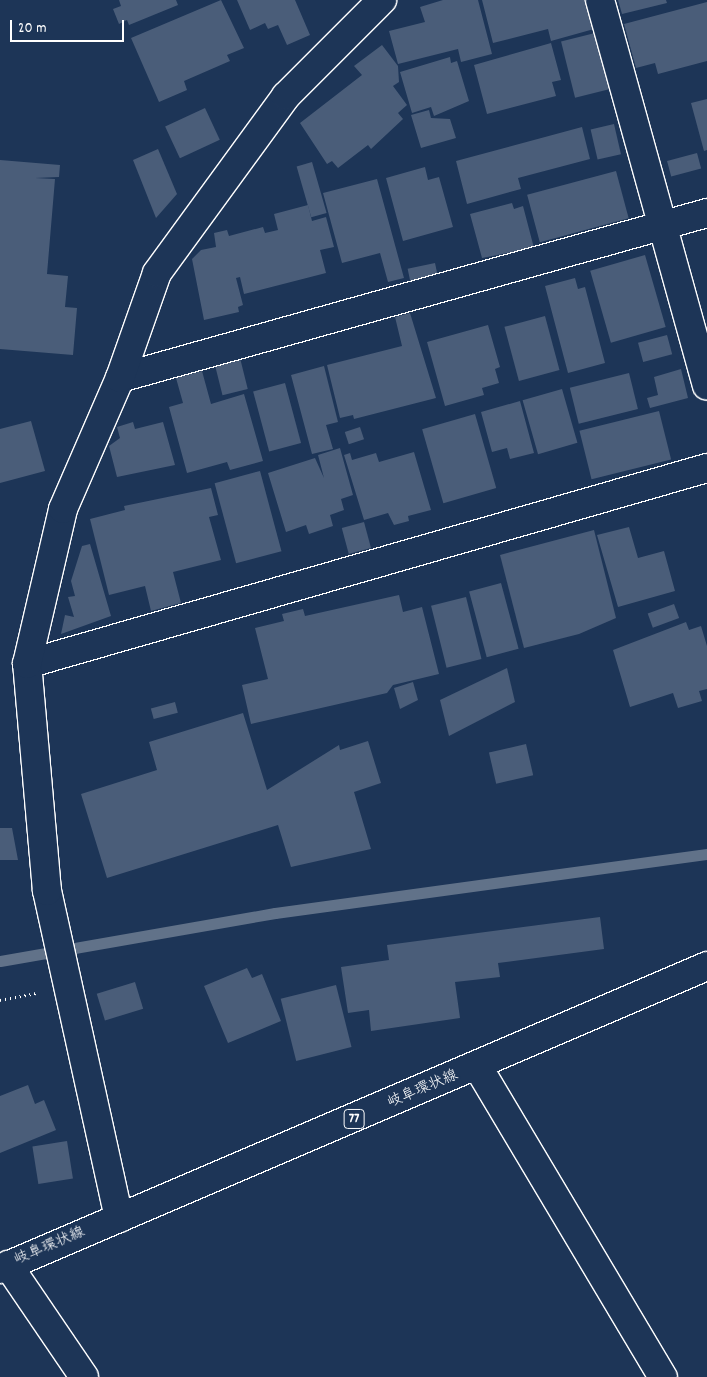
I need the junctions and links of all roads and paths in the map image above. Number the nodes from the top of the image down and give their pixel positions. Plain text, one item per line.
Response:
1 (382, 0) edge
2 (600, 0) edge
3 (707, 213) edge
4 (664, 224) junction
5 (120, 378) junction
6 (707, 385) edge
7 (707, 468) edge
8 (27, 664) junction
9 (707, 966) edge
10 (478, 1067) junction
11 (119, 1218) junction
12 (4, 1267) edge
13 (84, 1377) edge
14 (662, 1377) edge

1 - 5 street
2 - 4 street
3 - 4 street
4 - 5 street
4 - 6 street
5 - 8 street
7 - 8 street
8 - 11 street
9 - 10 street, 岐阜環状線 / 77
10 - 11 street, 岐阜環状線 / 77
10 - 14 street
11 - 12 street, 岐阜環状線 / 77
12 - 13 street

